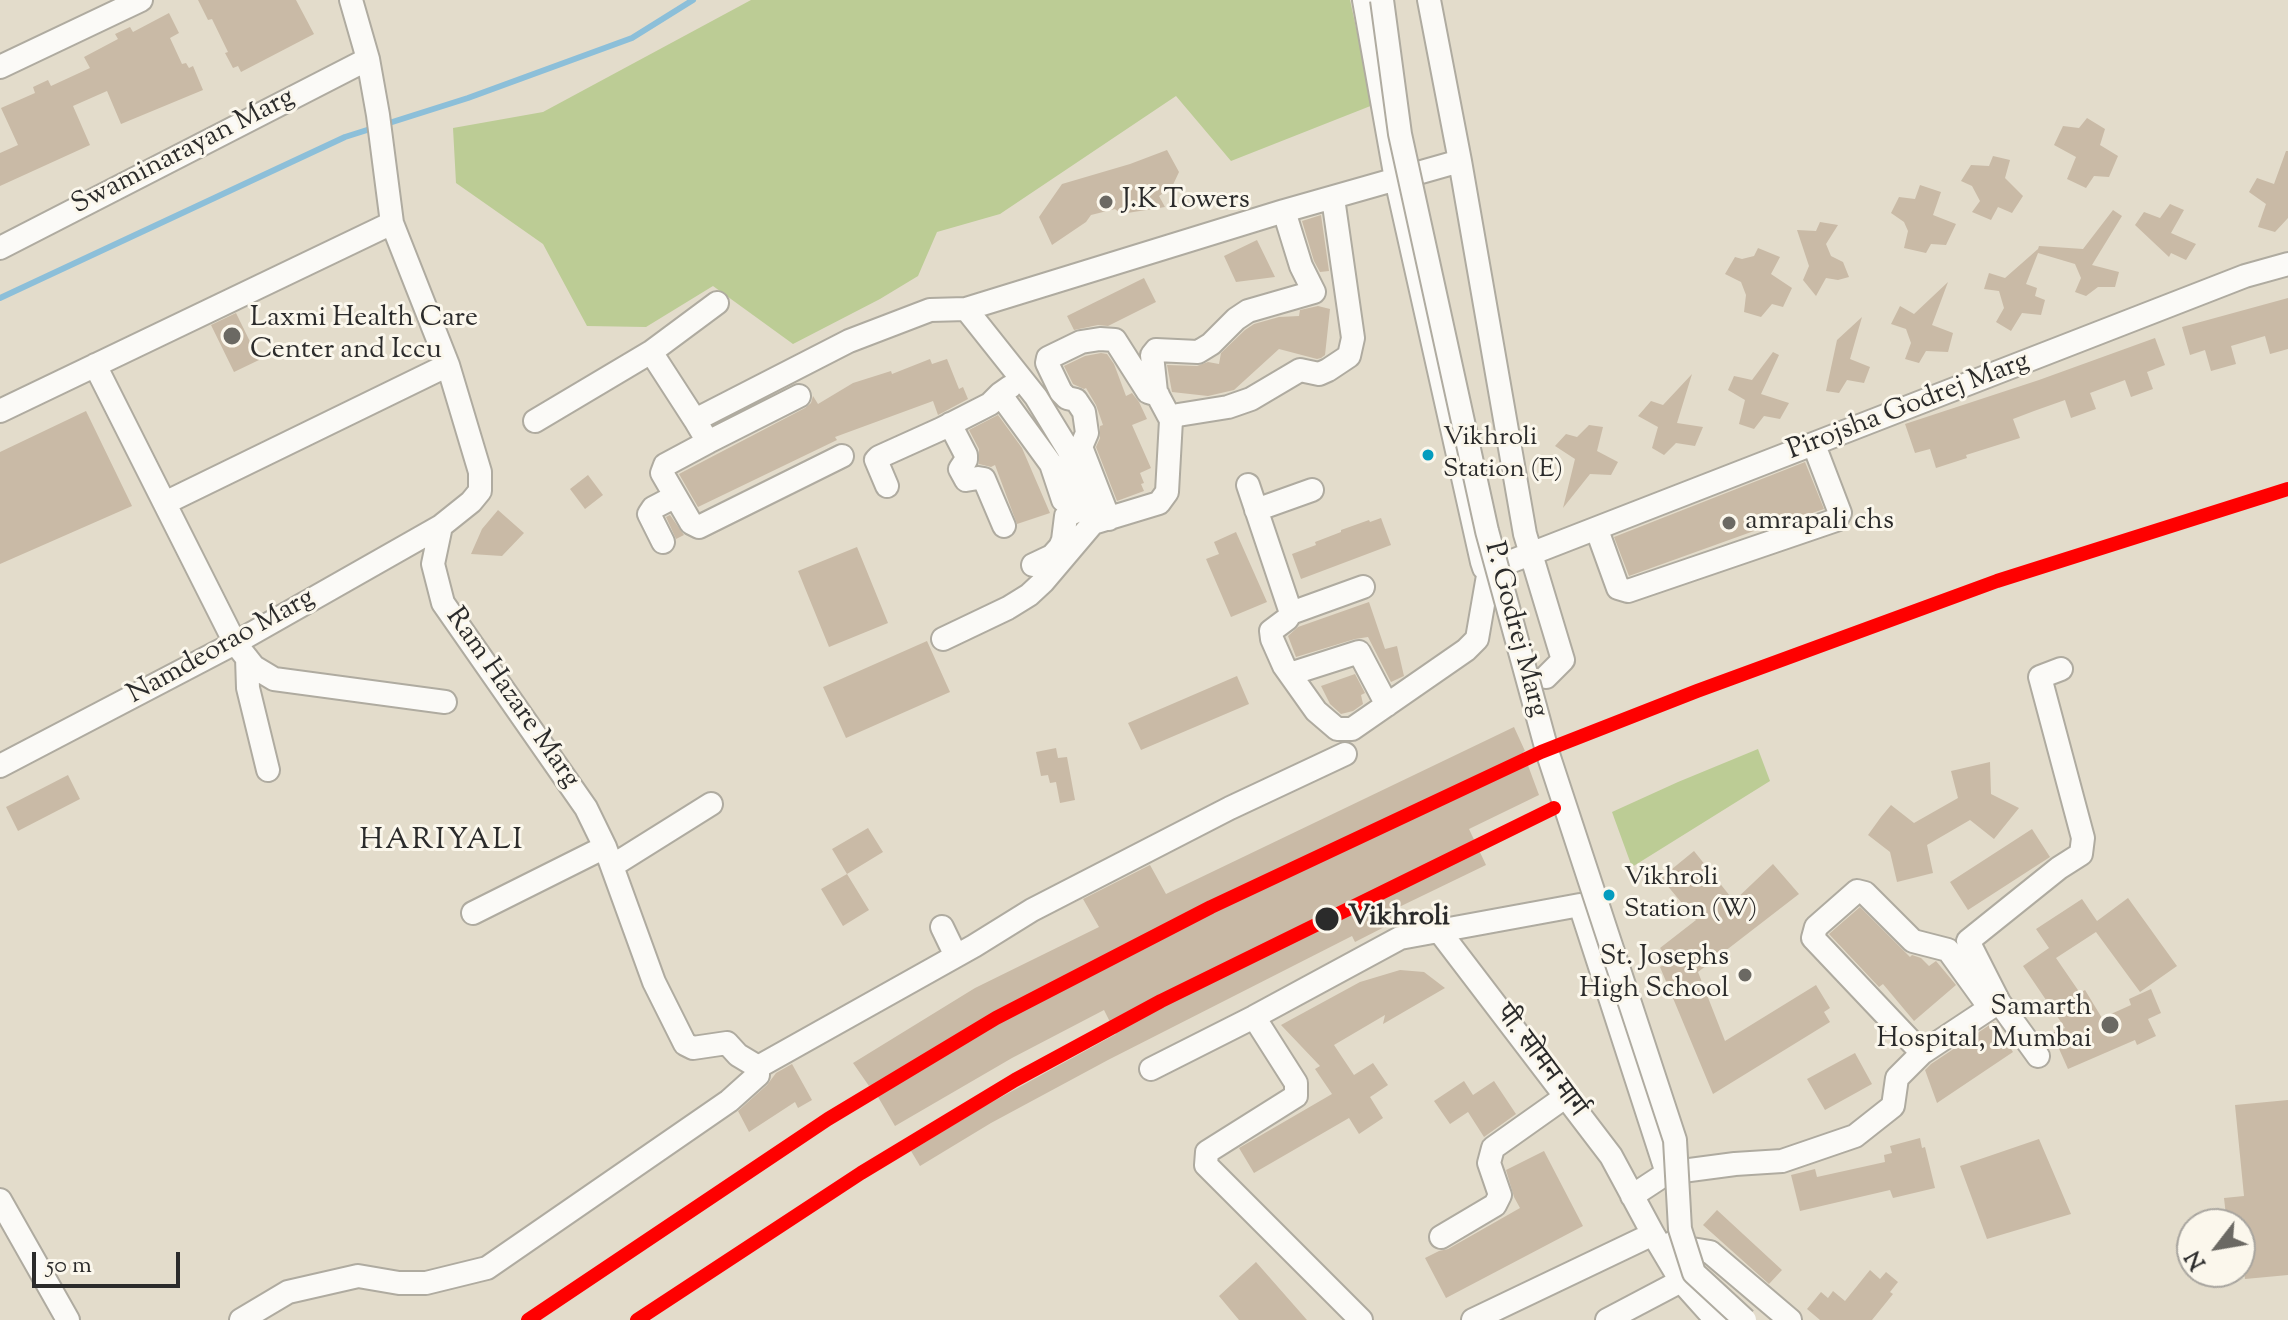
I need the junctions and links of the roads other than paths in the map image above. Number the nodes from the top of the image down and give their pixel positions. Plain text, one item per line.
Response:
1 (141, 0) edge
2 (351, 0) edge
3 (1364, 0) edge
4 (1382, 0) edge
5 (1429, 0) edge
6 (368, 59) junction
7 (0, 67) edge
8 (1460, 161) junction
9 (1396, 179) junction
10 (1334, 203) junction
11 (392, 223) junction
12 (1289, 223) junction
13 (0, 248) edge
14 (2288, 264) edge
15 (1314, 292) junction
16 (1346, 292) junction
17 (717, 303) dead end
18 (966, 309) junction
19 (651, 352) junction
20 (95, 365) junction
21 (448, 365) junction
22 (1021, 379) junction
23 (1000, 394) junction
24 (1158, 395) junction
25 (799, 396) dead end
26 (0, 411) edge
27 (695, 420) junction
28 (1171, 420) junction
29 (535, 421) dead end
30 (950, 424) junction
31 (708, 442) junction
32 (1814, 445) junction
33 (842, 456) dead end
34 (668, 473) dead end
35 (1248, 485) dead end
36 (887, 486) dead end
37 (780, 487) junction
38 (1312, 490) dead end
39 (674, 497) junction
40 (1063, 500) dead end
41 (165, 503) junction
42 (1256, 510) junction
43 (1097, 516) junction
44 (441, 526) junction
45 (1004, 526) dead end
46 (1597, 530) junction
47 (663, 542) dead end
48 (1531, 555) junction
49 (1033, 565) dead end
50 (1489, 570) junction
51 (1363, 587) dead end
52 (1291, 613) junction
53 (943, 639) dead end
54 (241, 651) junction
55 (2061, 669) dead end
56 (1290, 674) junction
57 (1546, 677) dead end
58 (445, 702) dead end
59 (1387, 705) junction
60 (1345, 754) dead end
61 (0, 766) edge
62 (268, 770) dead end
63 (711, 804) dead end
64 (608, 856) junction
65 (473, 913) dead end
66 (942, 927) dead end
67 (1440, 932) junction
68 (956, 956) junction
69 (1994, 1006) junction
70 (1254, 1017) junction
71 (1922, 1053) junction
72 (2038, 1056) dead end
73 (758, 1067) junction
74 (1151, 1069) dead end
75 (1565, 1097) junction
76 (1667, 1173) junction
77 (1632, 1196) junction
78 (0, 1200) edge
79 (1653, 1234) junction
80 (1441, 1237) dead end
81 (1681, 1281) junction
82 (67, 1320) edge
83 (241, 1320) edge
84 (1361, 1320) edge
85 (1473, 1320) edge
86 (1607, 1320) edge
87 (1716, 1320) edge
88 (1745, 1320) edge
89 (1790, 1320) edge

1 - 7 street
2 - 6 street
3 - 9 street
4 - 88 street, P. Godrej Marg, bridge
5 - 8 street
6 - 11 street
6 - 13 street, Swaminarayan Marg
8 - 9 street
8 - 48 street
9 - 10 street
9 - 50 street
10 - 12 street
10 - 16 street
11 - 20 street
11 - 21 street
12 - 15 street
12 - 18 street
14 - 32 street, Pirojsha Godrej Marg
15 - 16 street
15 - 24 street
16 - 28 street
17 - 19 street
18 - 22 street
18 - 27 street
19 - 27 street
19 - 29 street
20 - 26 street
20 - 41 street
21 - 41 street
21 - 44 street
22 - 23 street
22 - 43 street
23 - 30 street
23 - 40 street
24 - 28 street
24 - 43 street
25 - 31 street
27 - 31 street
28 - 43 street
30 - 36 street
30 - 45 street
31 - 39 street
32 - 46 street, Pirojsha Godrej Marg
32 - 46 street
33 - 37 street
34 - 37 street
35 - 42 street
37 - 39 street
38 - 42 street
39 - 47 street
41 - 54 street
42 - 52 street
43 - 49 street
43 - 53 street
44 - 54 street, Namdeorao Marg
44 - 64 street, Ram Hazare Marg
46 - 48 street, Pirojsha Godrej Marg
48 - 50 street, Pirojsha Godrej Marg
48 - 57 street
50 - 59 street
51 - 52 street
52 - 56 street
54 - 58 street
54 - 61 street, Namdeorao Marg
54 - 62 street
55 - 69 street
56 - 59 street
56 - 59 street
60 - 68 street
63 - 64 street
64 - 65 street
64 - 73 street, Ram Hazare Marg
66 - 68 street
67 - 70 street
67 - 75 street, पी. सोमन मार्ग
67 - 76 street
68 - 73 street
69 - 71 street
69 - 71 street
69 - 72 street
70 - 74 street
70 - 84 street
71 - 76 street
73 - 83 street
75 - 77 street, पी. सोमन मार्ग
75 - 80 street
76 - 77 street
77 - 79 street, पी. सोमन मार्ग
78 - 82 street
79 - 81 street
79 - 85 street
79 - 89 street
81 - 86 street
81 - 87 street

